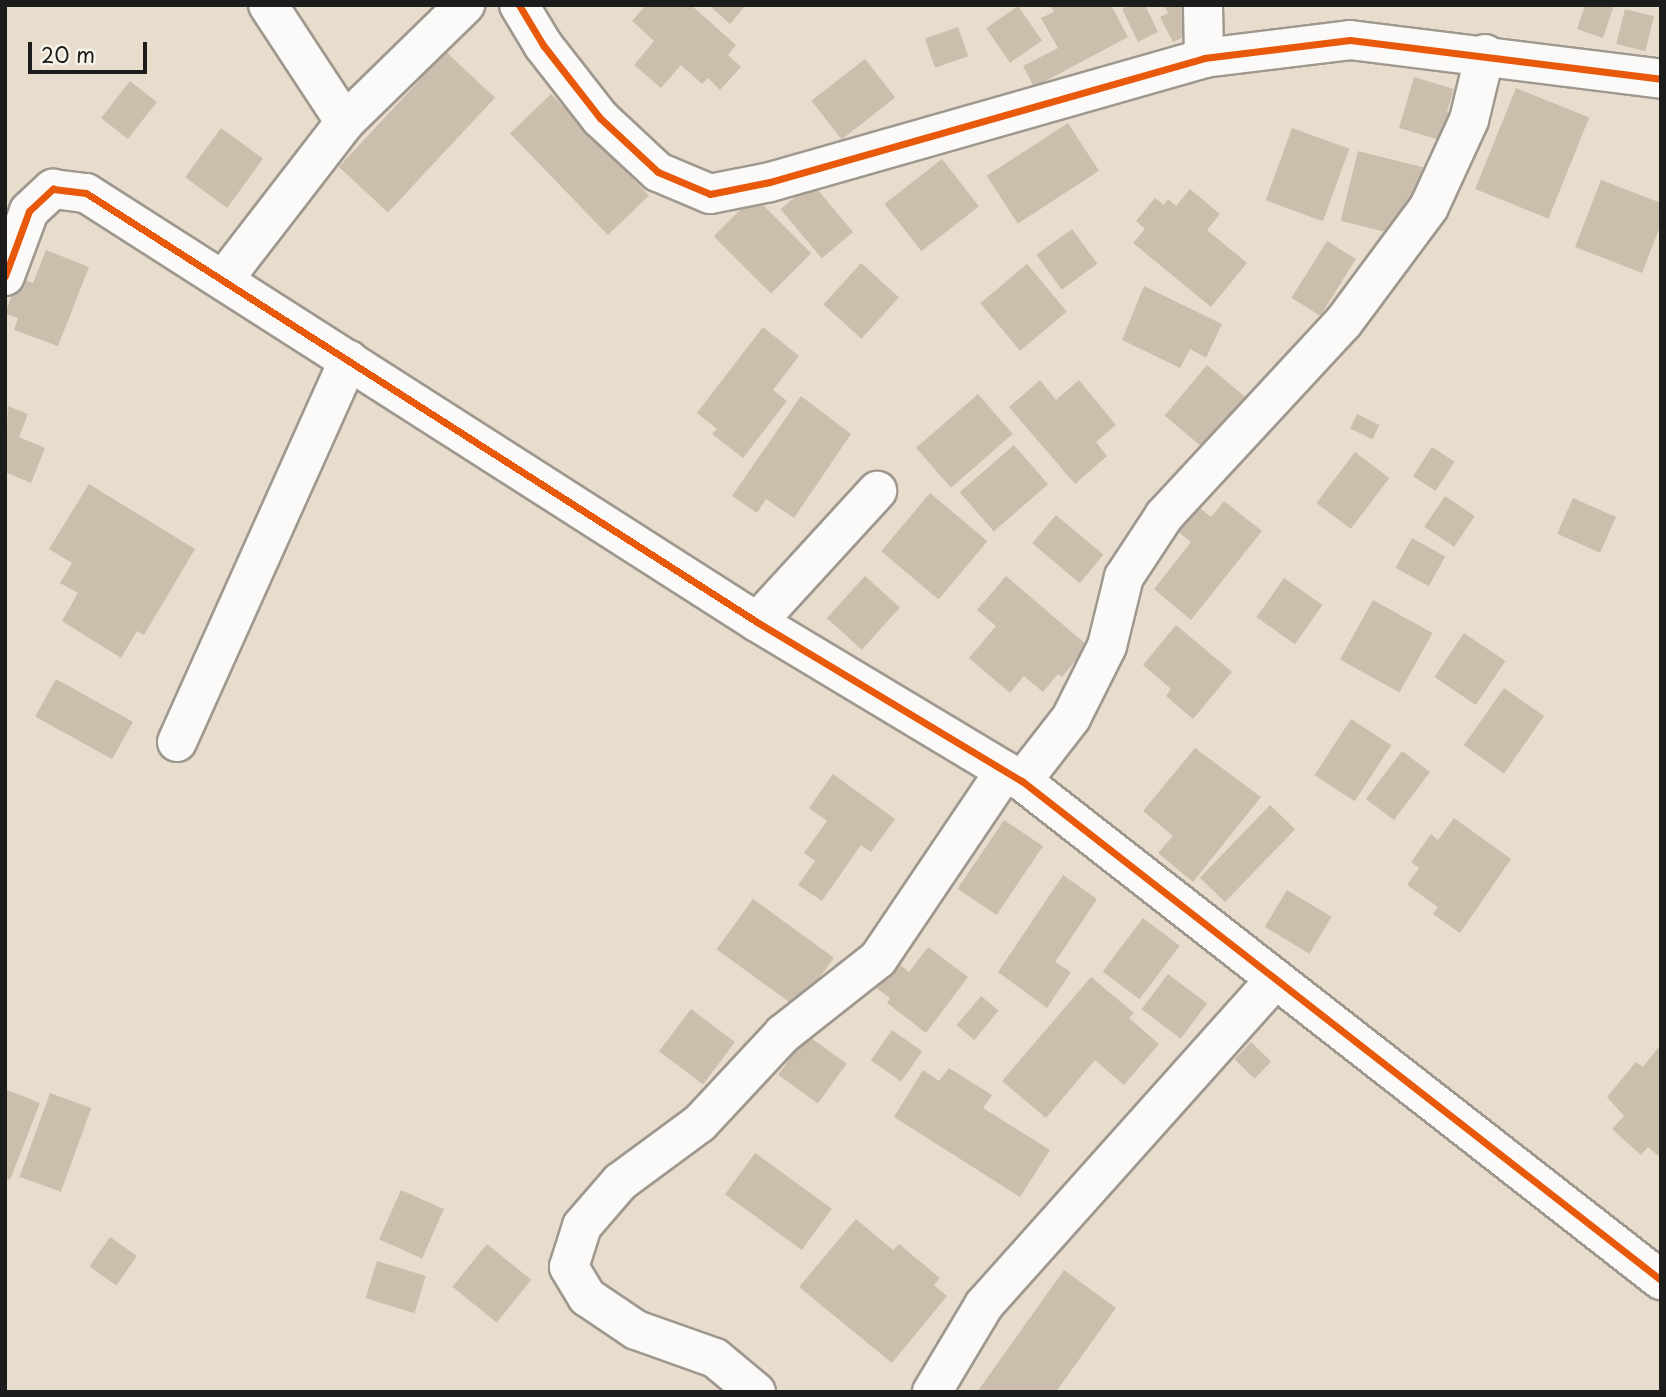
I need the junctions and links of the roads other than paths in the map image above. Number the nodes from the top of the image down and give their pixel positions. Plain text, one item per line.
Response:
1 (268, 5) edge
2 (465, 5) edge
3 (519, 5) edge
4 (1203, 5) edge
5 (1485, 54) junction
6 (1204, 58) junction
7 (1661, 79) edge
8 (345, 122) junction
9 (5, 276) edge
10 (223, 280) junction
11 (349, 360) junction
12 (877, 491) dead end
13 (757, 622) junction
14 (177, 743) dead end
15 (1014, 776) junction
16 (1276, 979) junction
17 (1661, 1280) edge
18 (756, 1392) edge
19 (932, 1392) edge

1 - 8 street
2 - 8 street
3 - 6 street
4 - 6 street
5 - 6 street
5 - 7 street
5 - 15 street
8 - 10 street
9 - 10 street
10 - 11 street
11 - 13 street
11 - 14 street
12 - 13 street
13 - 15 street
15 - 16 street
15 - 18 street
16 - 17 street
16 - 19 street

